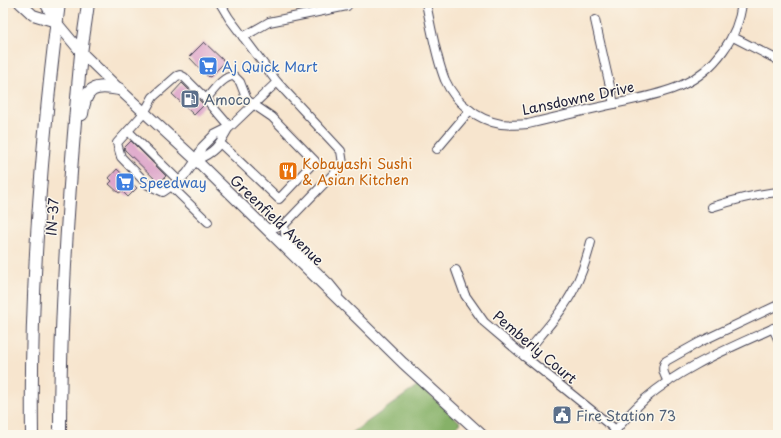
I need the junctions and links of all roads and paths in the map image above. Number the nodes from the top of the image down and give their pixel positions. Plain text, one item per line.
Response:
1 (20, 3) edge
2 (45, 3) edge
3 (58, 3) edge
4 (88, 3) edge
5 (220, 3) edge
6 (426, 3) edge
7 (742, 3) edge
8 (347, 6) dead end
9 (595, 20) dead end
10 (56, 22) junction
11 (243, 37) junction
12 (733, 37) junction
13 (81, 52) junction
14 (778, 60) edge
15 (277, 82) junction
16 (119, 89) junction
17 (206, 99) junction
18 (614, 104) junction
19 (253, 105) junction
20 (470, 110) junction
21 (144, 112) junction
22 (230, 127) junction
23 (128, 130) junction
24 (220, 143) junction
25 (437, 149) dead end
26 (196, 160) junction
27 (178, 181) junction
28 (171, 186) junction
29 (778, 192) edge
30 (712, 207) dead end
31 (208, 222) dead end
32 (284, 224) junction
33 (266, 229) junction
34 (591, 242) dead end
35 (456, 270) dead end
36 (63, 274) junction
37 (778, 305) edge
38 (349, 310) junction
39 (775, 327) edge
40 (778, 338) edge
41 (524, 356) junction
42 (668, 382) junction
43 (614, 432) edge
44 (32, 435) edge
45 (60, 435) edge
46 (482, 435) edge

1 - 10 main road
2 - 10 main road, Greenfield Avenue
3 - 10 highway, IN-37
4 - 13 highway, IN-37
5 - 11 street
6 - 20 street, Lansdowne Drive
7 - 12 street, Lansdowne Drive
8 - 11 street
9 - 18 street
10 - 13 main road, Greenfield Avenue
10 - 44 highway, IN-37
11 - 15 street
12 - 14 street
12 - 18 street, Lansdowne Drive
13 - 16 main road, Greenfield Avenue
13 - 36 highway, IN-37
15 - 19 street
15 - 32 street
16 - 21 main road, Greenfield Avenue
16 - 36 highway
17 - 19 street
17 - 21 street
17 - 22 street
18 - 20 street, Lansdowne Drive
19 - 22 street
19 - 24 street
20 - 25 street
21 - 23 street
21 - 26 main road, Greenfield Avenue
22 - 24 street
22 - 26 street
23 - 27 street
23 - 28 street
24 - 26 street
26 - 27 street
26 - 33 main road, Greenfield Avenue
27 - 28 street
28 - 31 street
29 - 30 street
32 - 33 street
32 - 38 street
33 - 38 main road, Greenfield Avenue
34 - 41 street
35 - 41 street, Pemberly Court
36 - 45 highway, IN-37
37 - 42 street
38 - 46 main road, Greenfield Avenue
39 - 40 street
39 - 42 street
41 - 43 street, Pemberly Court
42 - 43 street

